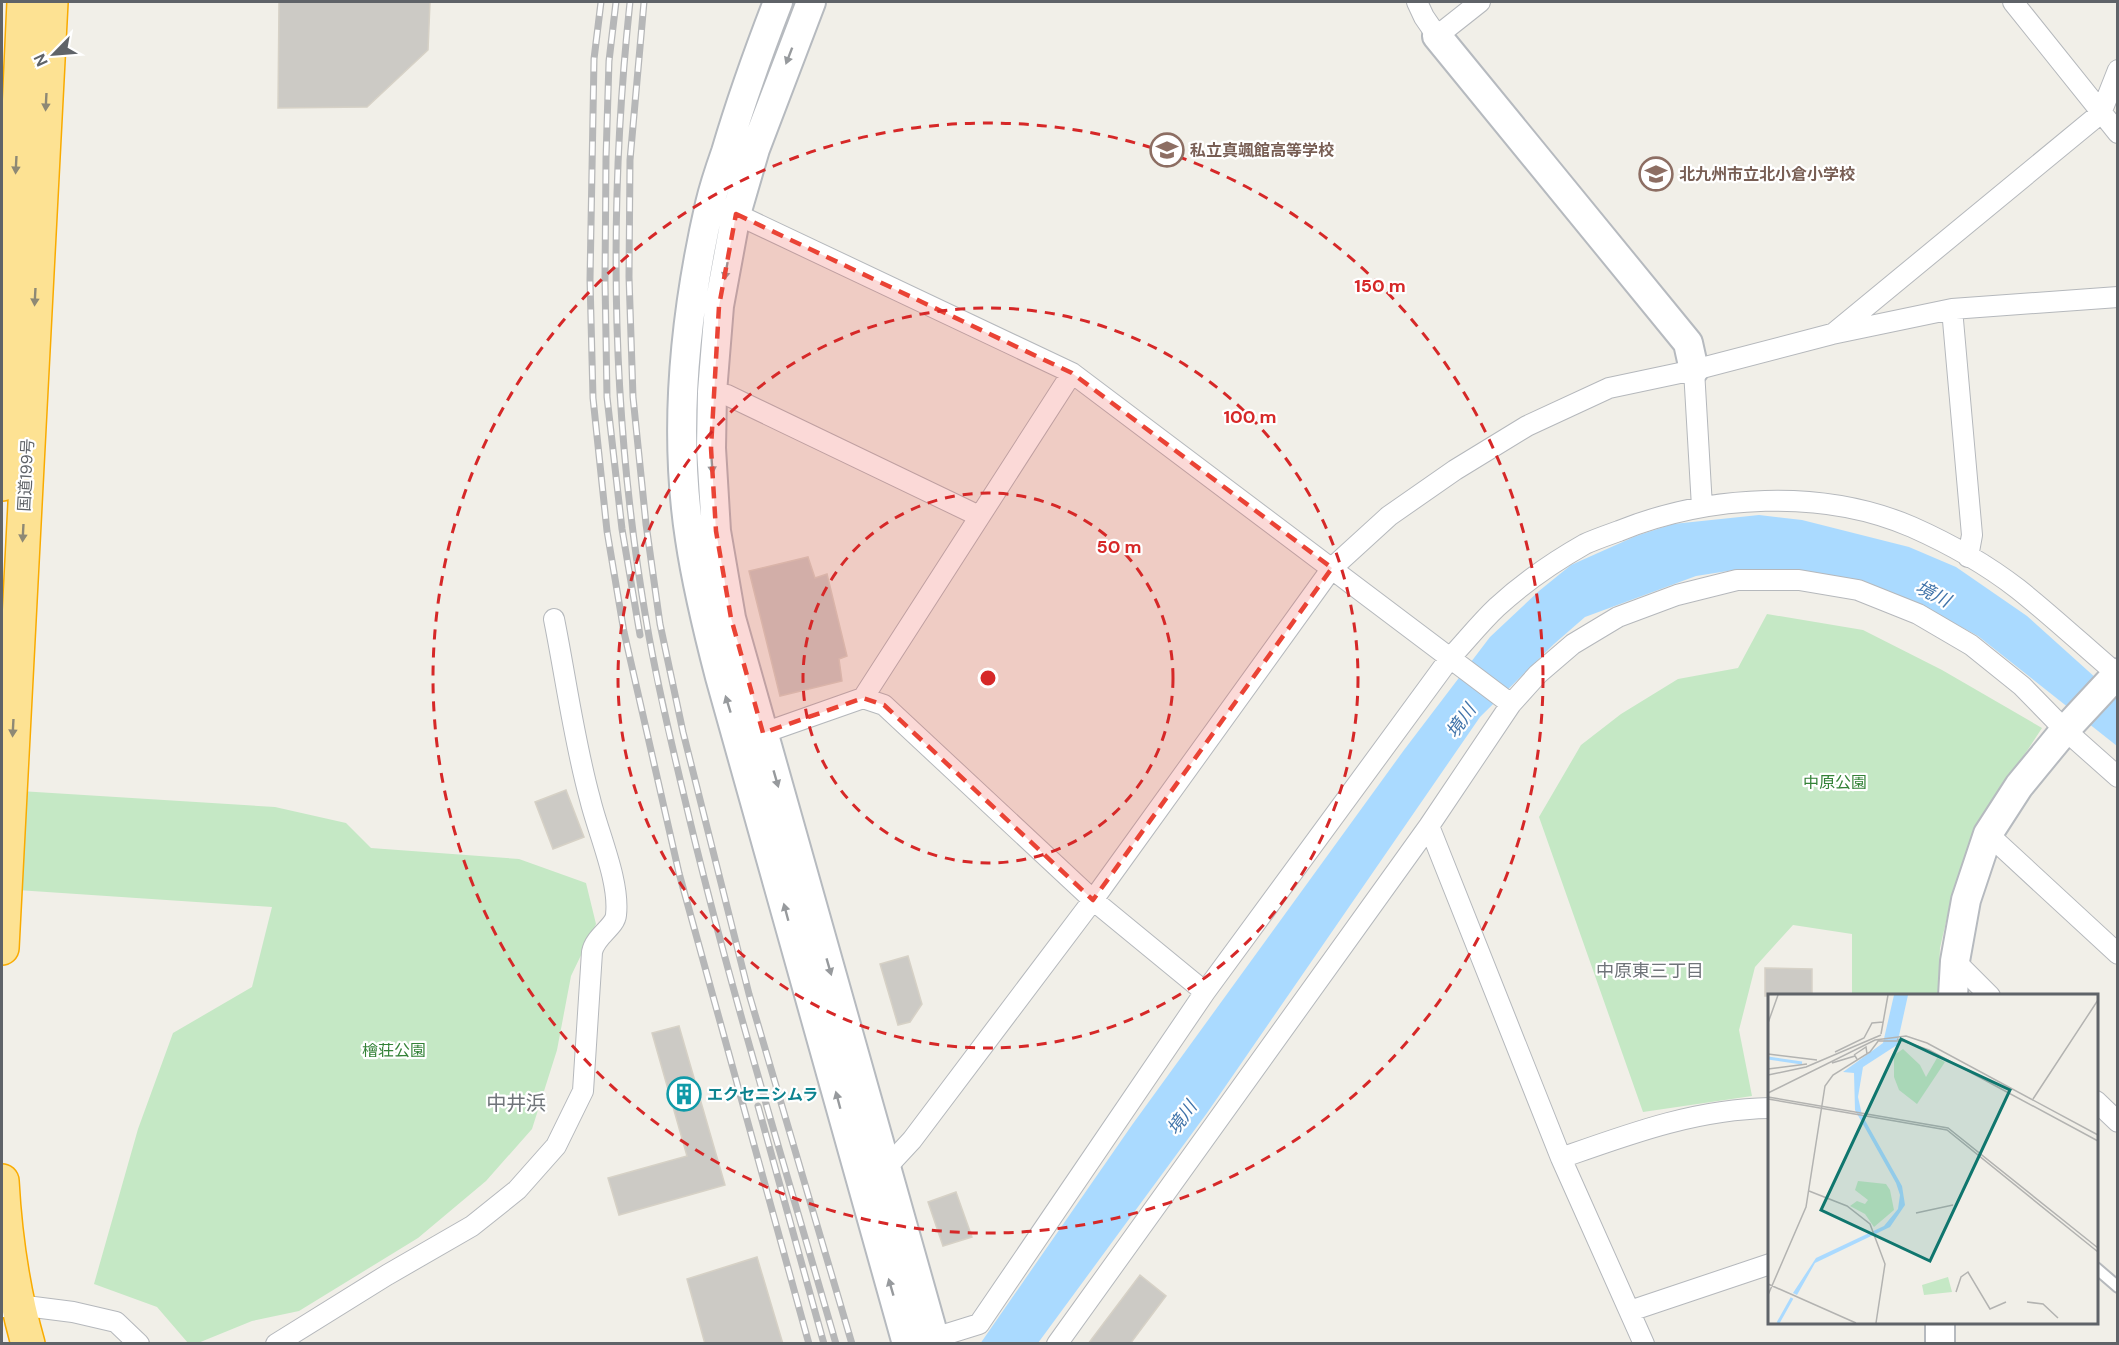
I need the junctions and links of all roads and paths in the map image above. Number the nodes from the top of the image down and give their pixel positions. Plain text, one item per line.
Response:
1 (24, 2) edge
2 (51, 2) edge
3 (778, 2) edge
4 (811, 2) edge
5 (1417, 2) edge
6 (1480, 2) edge
7 (2013, 2) edge
8 (1437, 36) junction
9 (2118, 70) edge
10 (2101, 112) junction
11 (2118, 134) edge
12 (736, 214) junction
13 (2118, 297) edge
14 (1952, 309) junction
15 (1832, 334) junction
16 (1694, 370) junction
17 (1072, 373) junction
18 (712, 392) junction
19 (2, 484) edge
20 (1702, 507) junction
21 (979, 516) junction
22 (1968, 557) junction
23 (1332, 567) junction
24 (554, 619) dead end
25 (1454, 660) junction
26 (2115, 676) edge
27 (863, 698) junction
28 (1508, 702) junction
29 (2068, 727) junction
30 (751, 738) junction
31 (2118, 777) edge
32 (1429, 826) junction
33 (1988, 834) junction
34 (1093, 900) junction
35 (2, 948) edge
36 (2118, 954) edge
37 (1955, 960) junction
38 (1205, 992) junction
39 (1953, 994) edge
40 (1988, 994) edge
41 (2098, 1102) edge
42 (1768, 1108) edge
43 (2118, 1122) edge
44 (1561, 1158) junction
45 (885, 1168) junction
46 (2, 1181) edge
47 (1768, 1265) edge
48 (2098, 1269) edge
49 (2118, 1287) edge
50 (1630, 1311) junction
51 (1940, 1324) edge
52 (13, 1326) edge
53 (926, 1342) edge
54 (139, 1344) edge
55 (276, 1344) edge
56 (1057, 1344) edge
57 (1644, 1344) edge
58 (1940, 1344) edge

1 -> 19 highway
2 -> 35 highway, 国道199号
30 -> 3 street
4 -> 12 street
5 - 8 street
6 - 8 street
7 - 10 street
8 - 16 street
9 - 10 street
10 - 11 street
10 - 15 street
12 - 17 street
12 -> 18 street
13 - 14 street
14 - 15 street
14 - 22 street
15 - 16 street
16 - 20 street
16 - 23 street
17 - 21 street
17 - 23 street
18 - 21 street
18 -> 30 street
20 - 22 street
20 - 25 street
21 - 27 street
22 - 26 street
23 - 25 street
23 - 34 street
24 - 55 street
25 - 28 street
25 - 38 street
26 - 29 street
27 - 30 street
27 - 34 street
28 - 29 street
28 - 32 street
29 - 31 street
29 - 33 street
30 -> 45 street
53 -> 30 street
32 - 44 street
32 - 56 street
33 - 36 street
33 - 37 street
34 - 38 street
34 - 45 street
37 - 39 street
37 - 40 street
38 - 53 street
41 - 43 street
42 - 44 street
44 - 50 street
45 - 53 street
46 - 52 highway
47 - 50 street
48 - 49 lane
50 - 57 street
51 - 58 street
52 - 54 street

